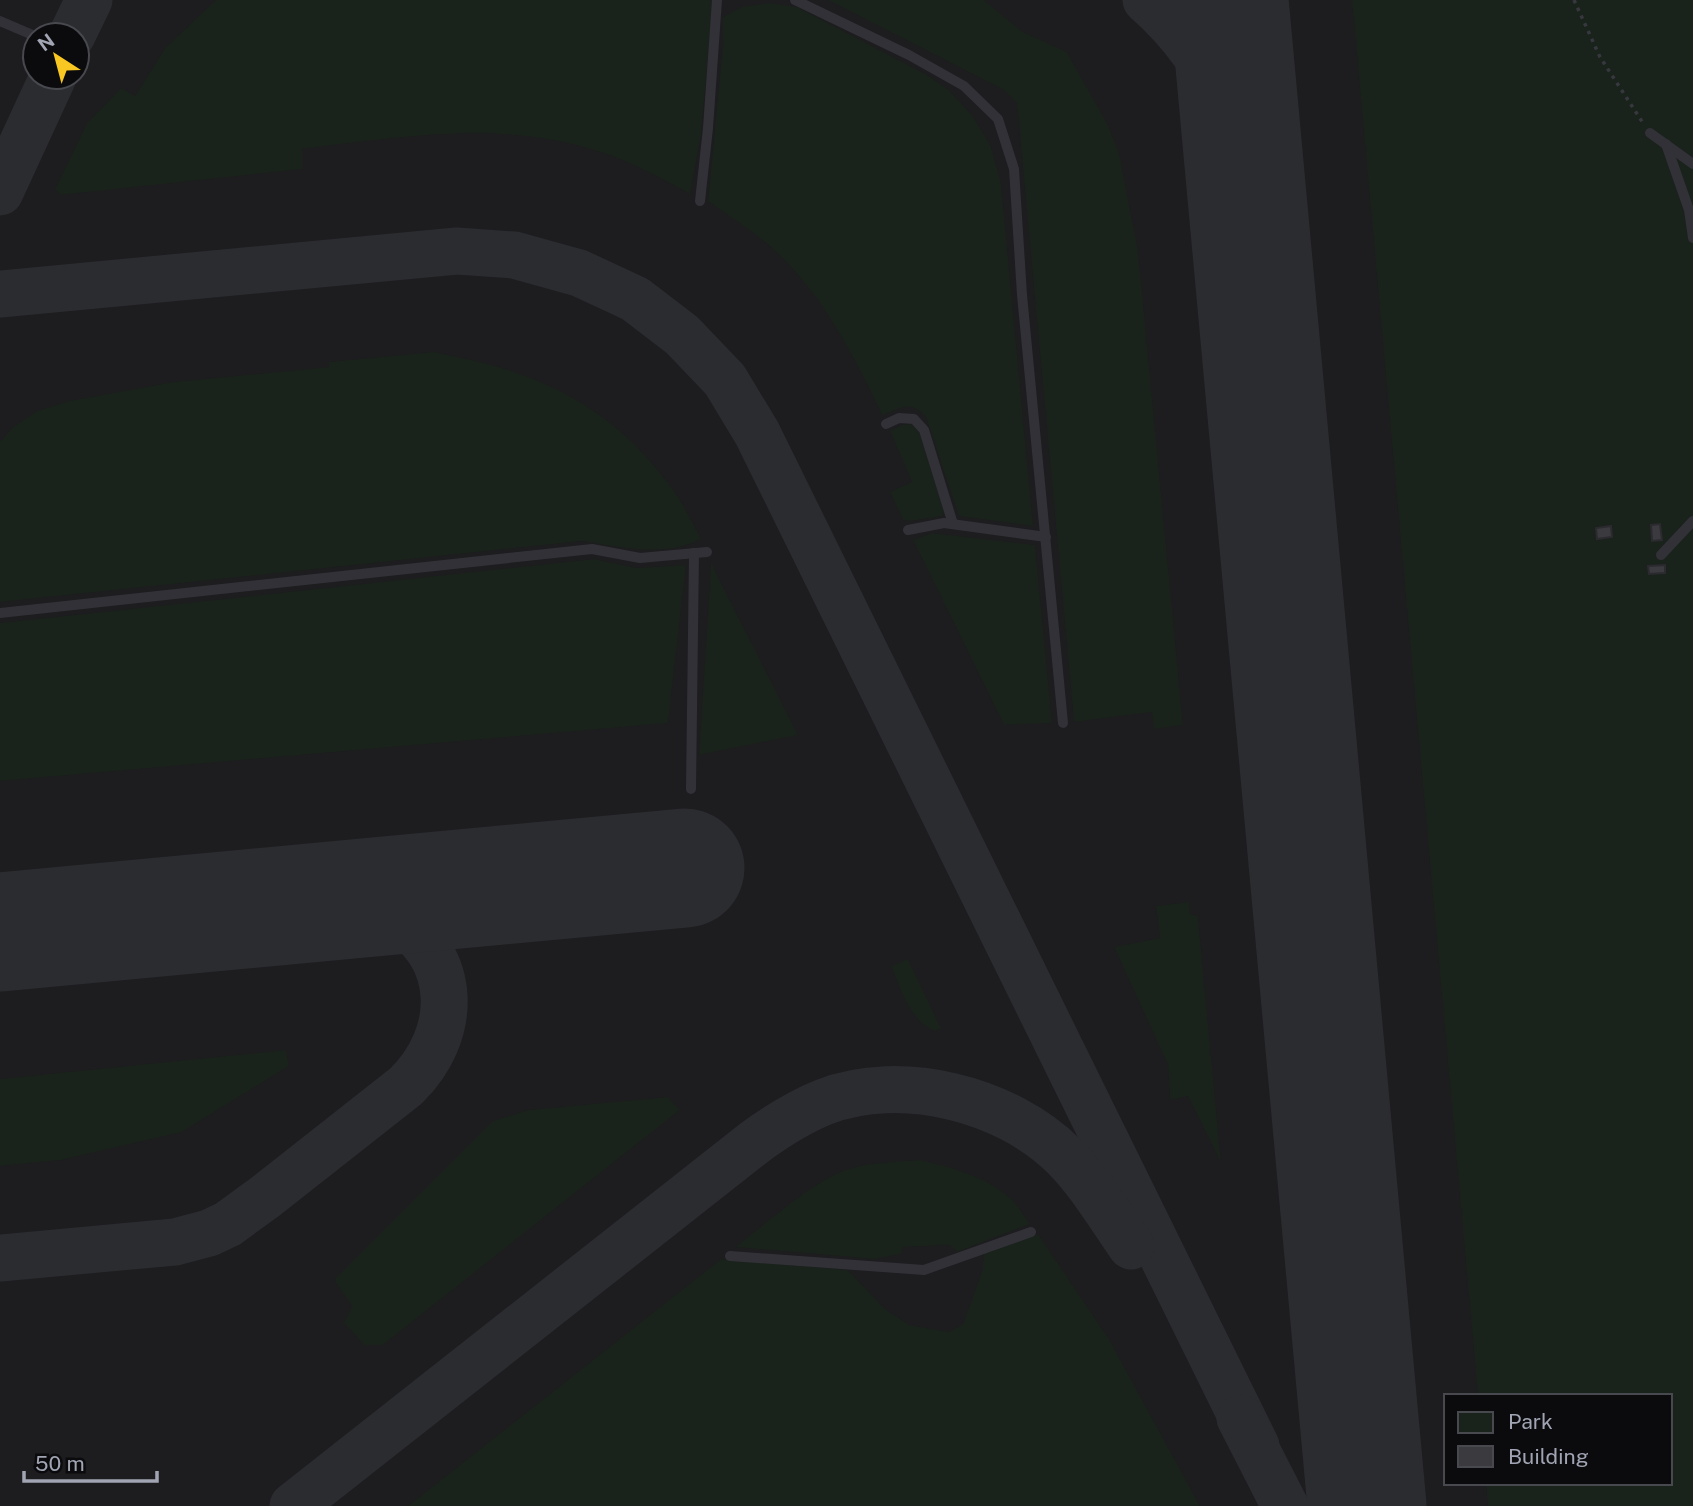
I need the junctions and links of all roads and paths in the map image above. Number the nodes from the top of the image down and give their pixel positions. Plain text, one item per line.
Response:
1 (717, 0) edge
2 (795, 0) edge
3 (1574, 0) edge
4 (0, 21) edge
5 (21, 30) edge
6 (1650, 133) joint
7 (1666, 144) junction
8 (1693, 163) edge
9 (700, 201) dead end
10 (1693, 238) edge
11 (887, 424) dead end
12 (1693, 521) edge
13 (953, 524) junction
14 (908, 530) dead end
15 (1046, 537) junction
16 (707, 552) dead end
17 (694, 553) junction
18 (1661, 555) dead end
19 (0, 613) edge
20 (1063, 723) dead end
21 (691, 789) dead end
22 (1031, 1232) dead end
23 (730, 1256) dead end

1 - 9 lane
2 - 15 lane
3 - 6 path
4 - 5 lane
6 - 7 lane
7 - 8 lane
7 - 10 lane
11 - 13 lane
12 - 18 lane
13 - 14 lane
13 - 15 lane
15 - 20 lane
16 - 17 lane
17 - 19 lane
17 - 21 lane
22 - 23 lane

